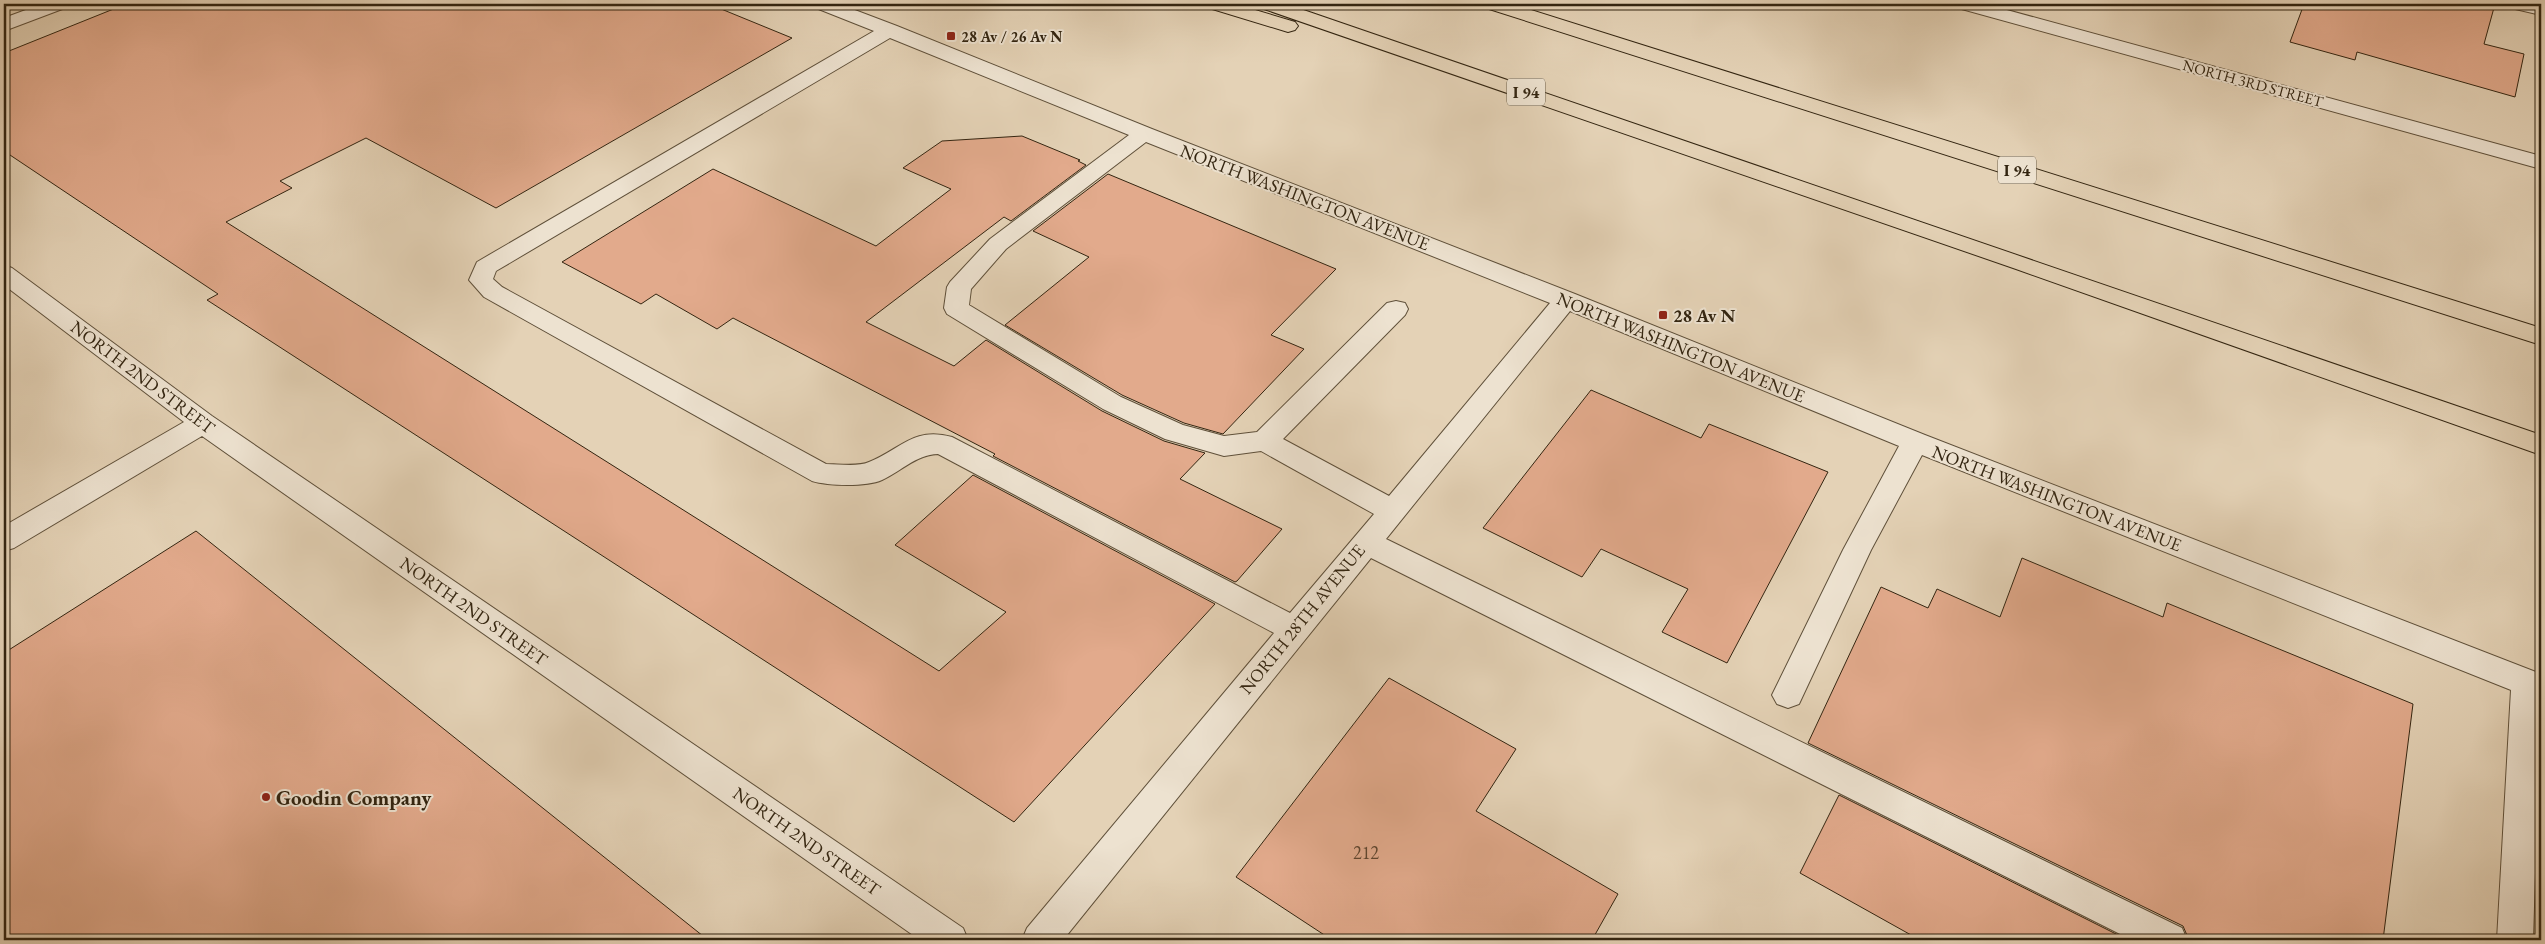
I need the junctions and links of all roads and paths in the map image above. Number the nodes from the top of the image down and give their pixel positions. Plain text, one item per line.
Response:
1 (58, 4) edge
2 (823, 4) edge
3 (1216, 4) edge
4 (1268, 4) edge
5 (1493, 4) edge
6 (1965, 4) edge
7 (2518, 4) edge
8 (2541, 9) edge
9 (4, 25) edge
10 (890, 30) junction
11 (1144, 134) junction
12 (2541, 163) edge
13 (1783, 181) junction
14 (4, 273) edge
15 (1566, 300) junction
16 (1396, 308) dead end
17 (2541, 336) edge
18 (203, 423) junction
19 (1265, 441) junction
20 (1915, 442) junction
21 (2541, 446) edge
22 (1391, 510) junction
23 (4, 540) edge
24 (1366, 542) junction
25 (1294, 629) junction
26 (2534, 685) edge
27 (1788, 696) dead end
28 (950, 940) edge
29 (1040, 940) edge
30 (2168, 940) edge
31 (2515, 940) edge

1 - 9 street
2 - 10 street, NORTH WASHINGTON AVENUE
3 - 13 highway
4 - 13 highway, I 94
5 - 17 highway, I 94
6 - 12 street, NORTH 3RD STREET
7 - 8 street
10 - 11 street, NORTH WASHINGTON AVENUE
10 - 25 street
11 - 15 street, NORTH WASHINGTON AVENUE
11 - 19 street
13 - 21 highway, I 94
14 - 18 street, NORTH 2ND STREET
15 - 20 street, NORTH WASHINGTON AVENUE
15 - 22 street, NORTH 28TH AVENUE
16 - 19 street
18 - 23 street
18 - 28 street, NORTH 2ND STREET
19 - 22 street
20 - 26 street, NORTH WASHINGTON AVENUE
20 - 27 street
22 - 24 street, NORTH 28TH AVENUE
24 - 25 street, NORTH 28TH AVENUE
24 - 30 street
25 - 29 street, NORTH 28TH AVENUE
26 - 31 street

